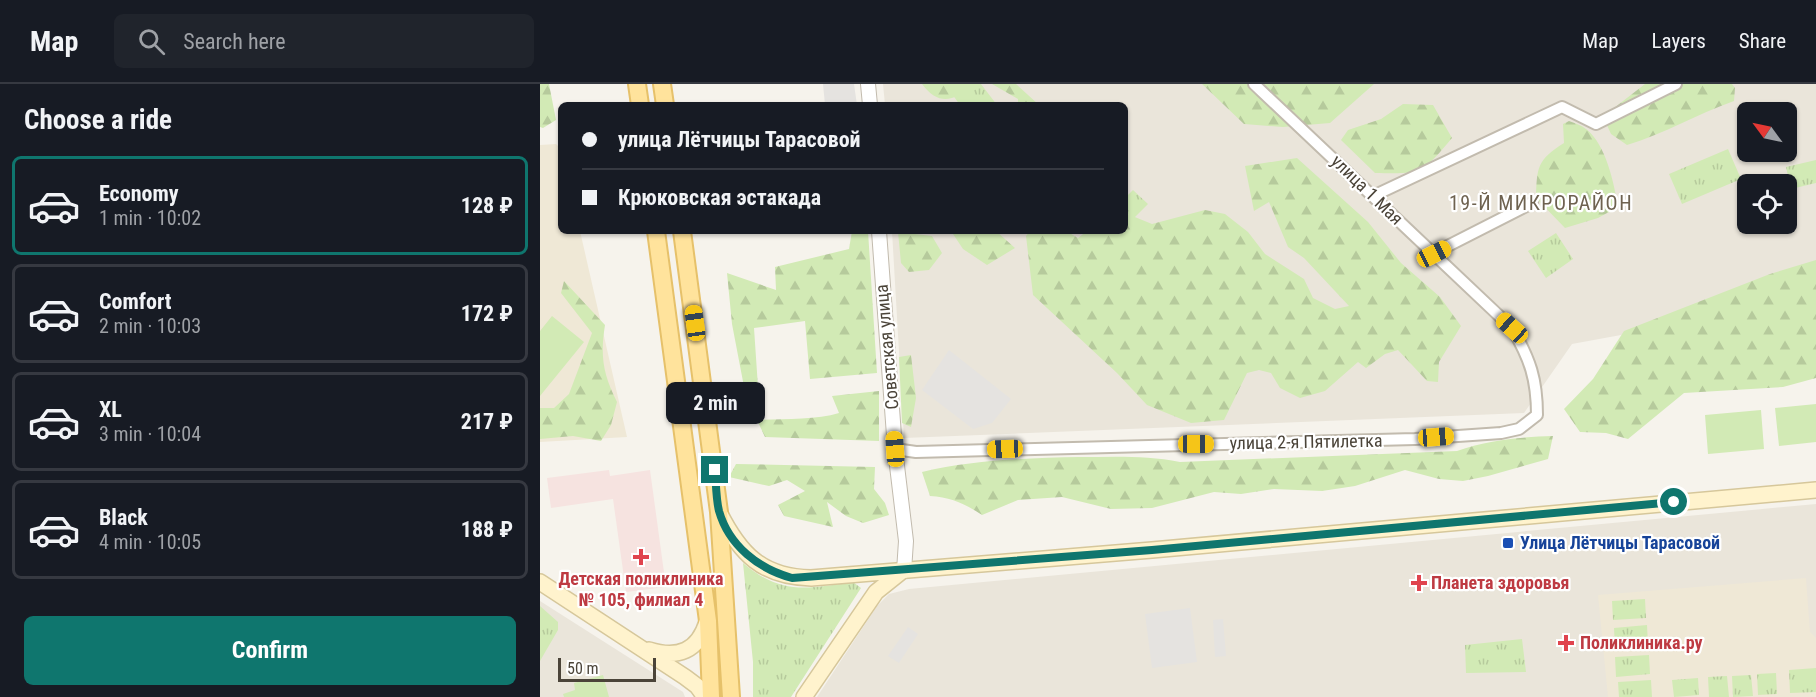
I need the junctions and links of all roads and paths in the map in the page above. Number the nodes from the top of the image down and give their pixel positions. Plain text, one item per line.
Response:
1 (637, 84) edge
2 (662, 84) edge
3 (868, 84) edge
4 (1254, 84) edge
5 (1676, 84) edge
6 (640, 102) edge
7 (665, 102) edge
8 (870, 102) edge
9 (1373, 196) junction
10 (1532, 203) dead end
11 (656, 234) edge
12 (682, 234) edge
13 (879, 234) edge
14 (1434, 254) junction
15 (1501, 433) joint
16 (895, 449) junction
17 (1816, 490) edge
18 (719, 512) junction
19 (904, 571) junction
20 (540, 582) edge
21 (708, 621) junction
22 (638, 647) junction
23 (705, 697) edge
24 (711, 697) edge
25 (731, 697) edge
26 (804, 697) edge

1 - 6 main road
2 - 7 main road
3 - 8 street
4 - 9 street, улица 1 Мая
5 - 9 street
9 - 14 street, улица 1 Мая
10 - 14 street
11 - 21 main road
12 - 18 main road
13 - 16 street, Советская улица
14 - 15 street, улица 1 Мая
15 - 16 street, улица 2-я Пятилетка
16 - 19 street, Советская улица
17 - 19 main road
18 - 19 main road
18 - 25 main road
19 - 26 main road
20 - 22 main road
21 - 22 main road
21 - 24 main road
22 - 23 main road

